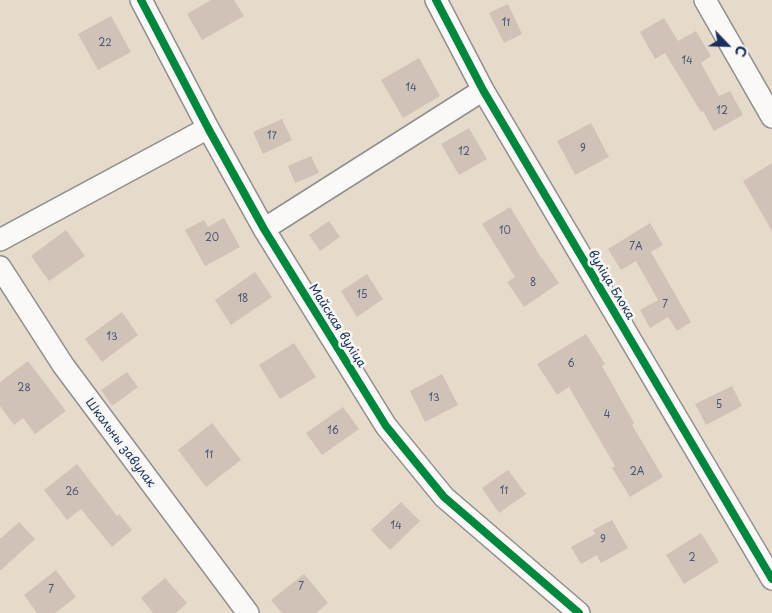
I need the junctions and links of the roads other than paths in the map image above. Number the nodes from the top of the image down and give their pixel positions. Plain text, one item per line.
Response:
1 (140, 0) edge
2 (436, 0) edge
3 (704, 0) edge
4 (483, 90) junction
5 (772, 117) edge
6 (208, 128) junction
7 (264, 230) junction
8 (0, 240) edge
9 (0, 267) edge
10 (772, 579) edge
11 (248, 613) edge
12 (579, 613) edge

1 - 6 street, Майская вуліца
2 - 4 street, вуліца Блока
3 - 5 street
4 - 7 street
4 - 10 street, вуліца Блока
6 - 7 street, Майская вуліца
6 - 8 street
7 - 12 street, Майская вуліца
9 - 11 street, Школьны завулак

